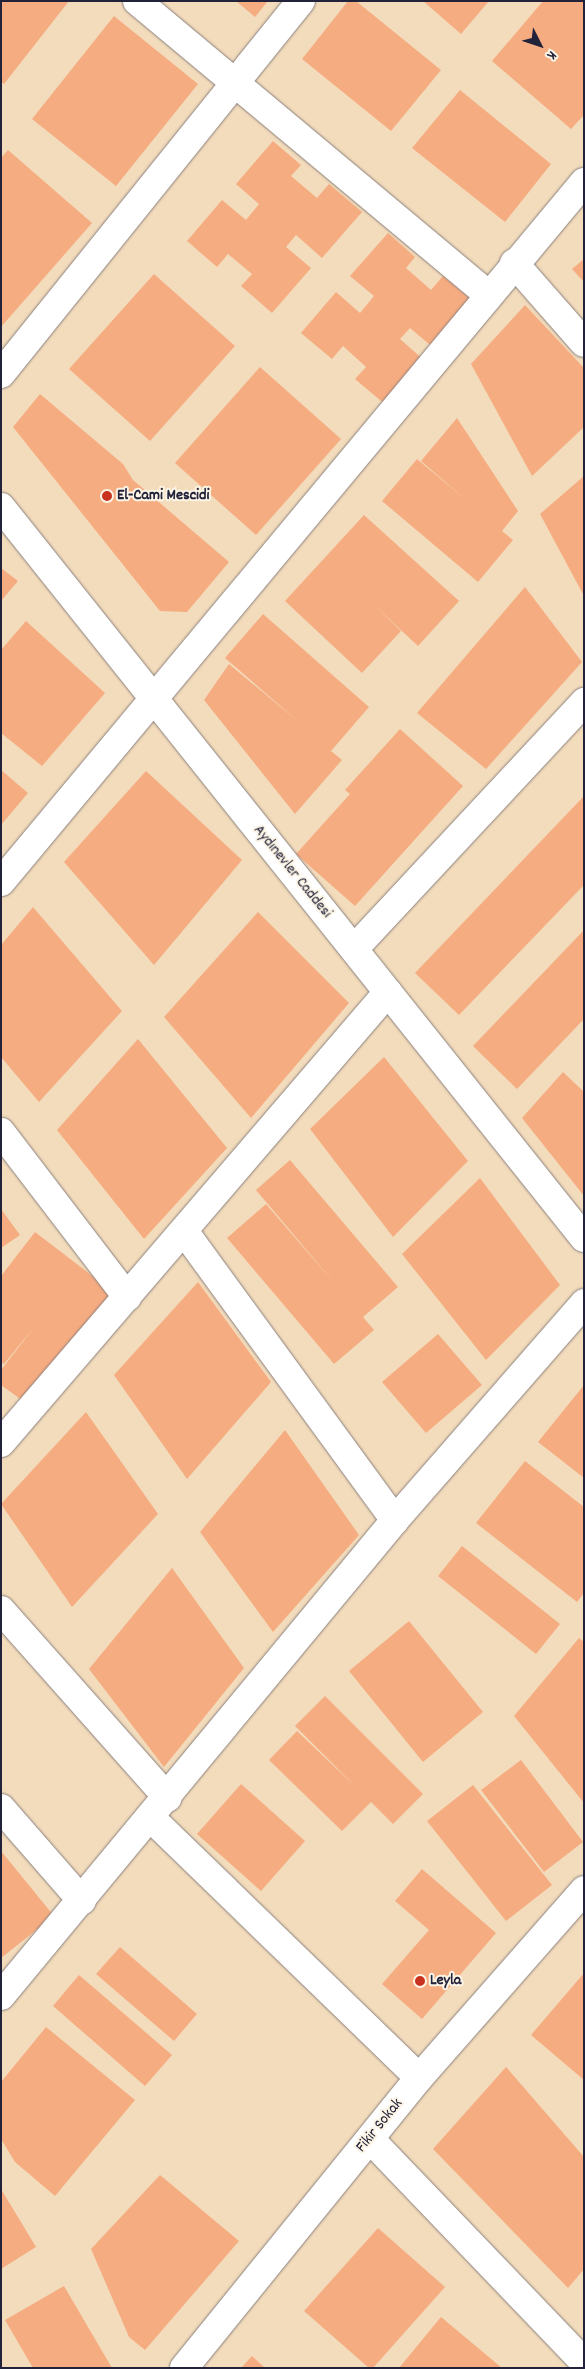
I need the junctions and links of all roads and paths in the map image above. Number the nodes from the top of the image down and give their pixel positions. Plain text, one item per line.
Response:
1 (137, 1) edge
2 (301, 1) edge
3 (236, 83) junction
4 (584, 182) edge
5 (514, 263) junction
6 (488, 295) junction
7 (584, 343) edge
8 (1, 374) edge
9 (1, 506) edge
10 (155, 699) junction
11 (584, 702) edge
12 (1, 882) edge
13 (354, 949) junction
14 (388, 992) junction
15 (1, 1132) edge
16 (184, 1231) junction
17 (584, 1238) edge
18 (127, 1297) junction
19 (584, 1303) edge
20 (1, 1443) edge
21 (394, 1520) junction
22 (1, 1610) edge
23 (1, 1808) edge
24 (159, 1808) junction
25 (584, 1890) edge
26 (82, 1900) junction
27 (1, 1996) edge
28 (418, 2078) junction
29 (370, 2139) junction
30 (584, 2362) edge
31 (184, 2368) edge

1 - 3 street
2 - 3 street
3 - 6 street
3 - 8 street
4 - 5 street
5 - 6 street
5 - 7 street
6 - 10 street
9 - 10 street, Aydınevler Caddesi
10 - 12 street
10 - 13 street, Aydınevler Caddesi
11 - 13 street
13 - 14 street, Aydınevler Caddesi
14 - 16 street
14 - 17 street, Aydınevler Caddesi
15 - 18 street
16 - 18 street
16 - 21 street
18 - 20 street
19 - 21 street
21 - 24 street
22 - 24 street
23 - 26 street
24 - 26 street
24 - 28 street
25 - 28 street, Fikir Sokak
26 - 27 street
28 - 29 street, Fikir Sokak
29 - 30 street
29 - 31 street, Fikir Sokak

